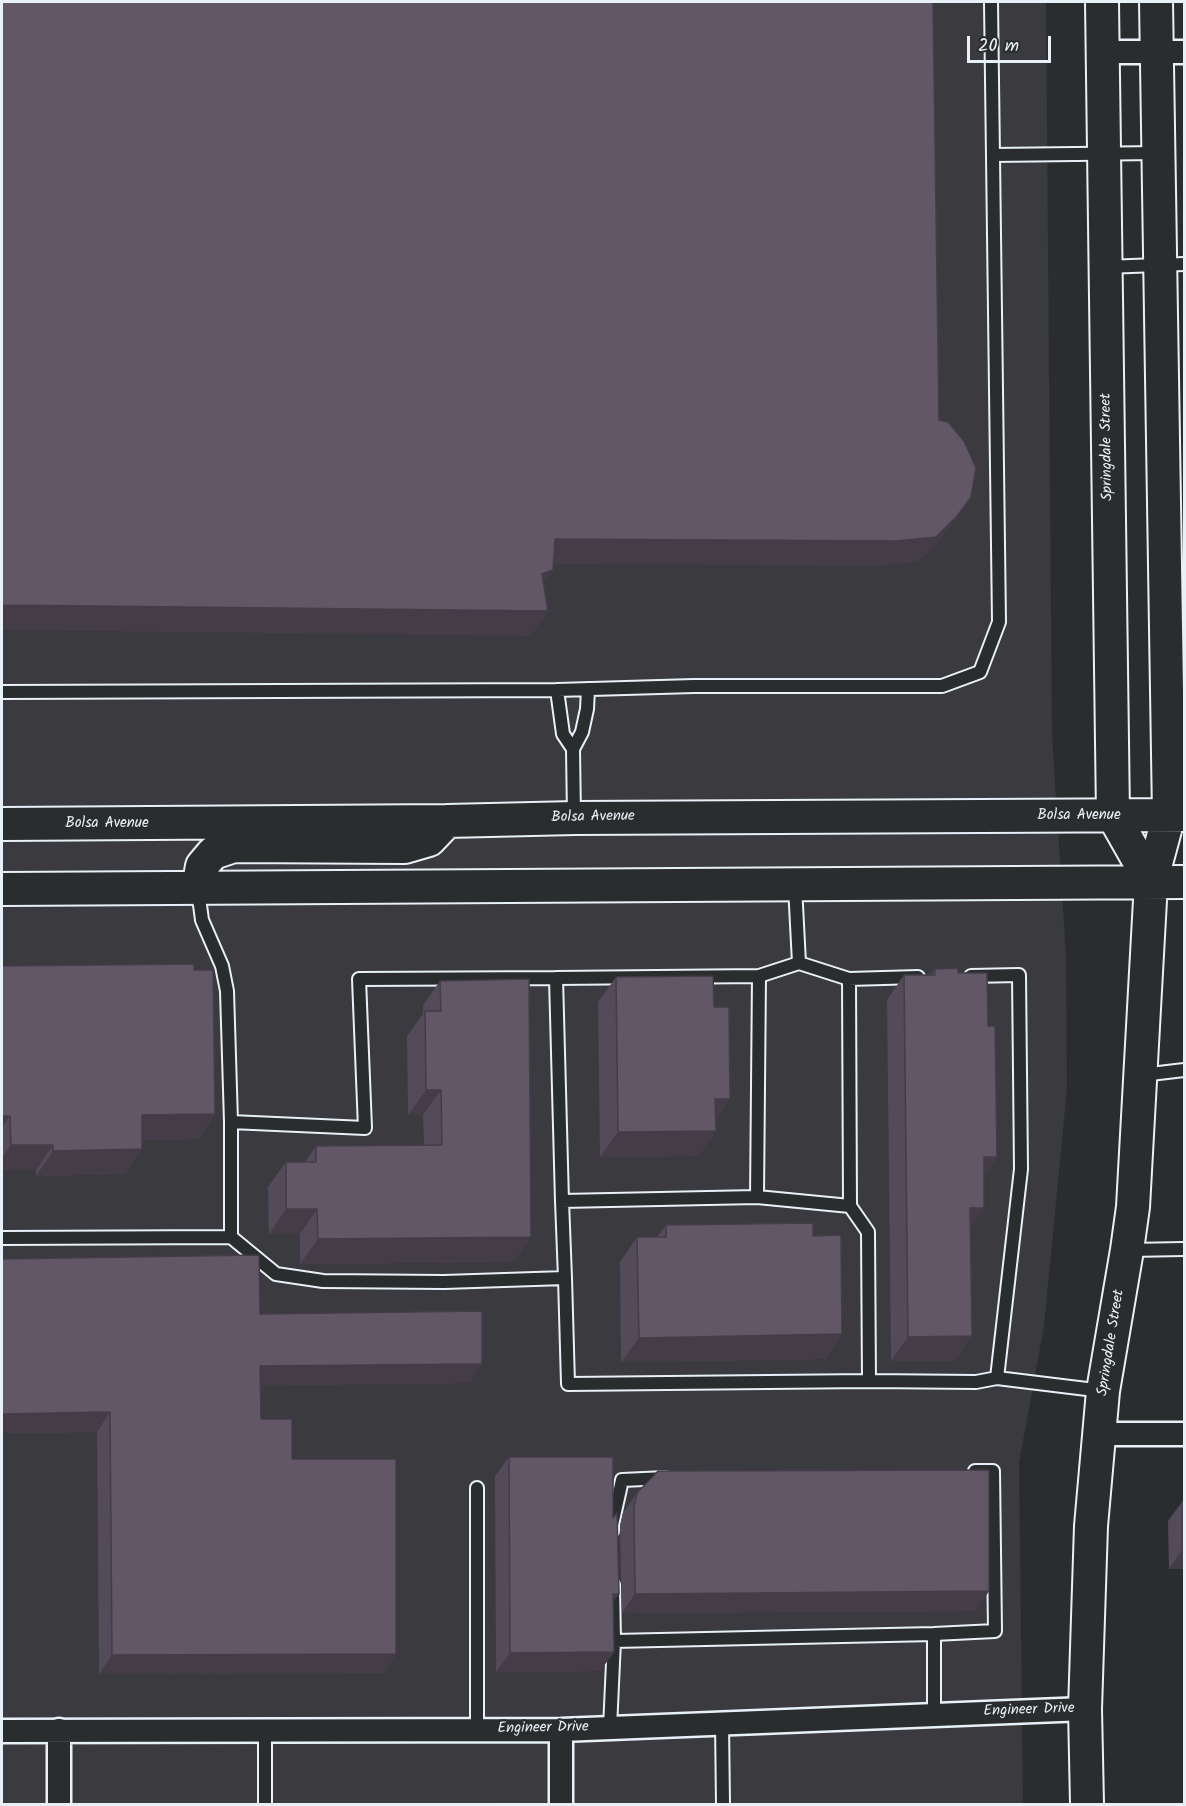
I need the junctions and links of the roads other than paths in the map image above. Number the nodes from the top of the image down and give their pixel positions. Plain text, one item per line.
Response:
1 (991, 2) edge
2 (1102, 2) edge
3 (1156, 2) edge
4 (1102, 52) junction
5 (1171, 52) edge
6 (1159, 153) junction
7 (993, 154) junction
8 (1104, 154) junction
9 (1172, 264) edge
10 (1105, 267) junction
11 (588, 689) junction
12 (557, 690) junction
13 (2, 692) edge
14 (573, 749) junction
15 (1113, 815) junction
16 (1177, 815) edge
17 (574, 818) junction
18 (447, 821) junction
19 (2, 824) edge
20 (1151, 882) junction
21 (1185, 882) edge
22 (795, 885) junction
23 (2, 889) edge
24 (198, 889) junction
25 (799, 963) junction
26 (759, 976) junction
27 (962, 976) edge
28 (928, 977) edge
29 (556, 978) junction
30 (849, 979) junction
31 (1185, 1070) edge
32 (1141, 1075) junction
33 (231, 1122) junction
34 (757, 1197) junction
35 (562, 1201) junction
36 (850, 1206) junction
37 (231, 1237) junction
38 (2, 1238) edge
39 (1185, 1249) edge
40 (1127, 1250) junction
41 (565, 1278) junction
42 (997, 1378) junction
43 (869, 1382) junction
44 (1102, 1391) junction
45 (1099, 1434) junction
46 (1185, 1434) edge
47 (958, 1472) edge
48 (680, 1478) edge
49 (477, 1488) dead end
50 (612, 1548) edge
51 (613, 1571) edge
52 (934, 1634) junction
53 (615, 1641) junction
54 (1085, 1709) junction
55 (934, 1715) junction
56 (722, 1723) junction
57 (610, 1728) junction
58 (58, 1730) junction
59 (265, 1730) junction
60 (477, 1730) junction
61 (561, 1730) junction
62 (2, 1731) edge
63 (59, 1804) edge
64 (265, 1804) edge
65 (561, 1804) edge
66 (723, 1804) edge
67 (1088, 1804) edge

1 - 7 lane
2 - 4 main road, Springdale Street
3 - 5 main road, Springdale Street
4 - 5 street
4 - 8 main road, Springdale Street
5 - 6 main road, Springdale Street
6 - 8 lane
6 - 9 main road, Springdale Street
7 - 8 lane
7 - 11 lane
8 - 10 main road, Springdale Street
9 - 10 lane
9 - 16 main road, Springdale Street
10 - 15 main road, Springdale Street
11 - 12 lane
11 - 14 lane
12 - 13 lane
12 - 14 lane
14 - 17 lane
15 - 16 main road, Bolsa Avenue
15 - 17 main road, Bolsa Avenue
15 - 20 main road, Springdale Street
16 - 20 main road, Springdale Street
17 - 18 main road, Bolsa Avenue
18 - 19 main road, Bolsa Avenue
18 - 24 main road
20 - 21 main road
20 - 22 main road
20 - 32 main road, Springdale Street
22 - 24 main road
22 - 25 lane
23 - 24 main road
24 - 33 lane
25 - 26 lane
25 - 30 lane
26 - 29 lane
26 - 34 lane
27 - 42 lane
28 - 30 lane
29 - 33 lane
29 - 35 lane
30 - 36 lane
31 - 32 lane
32 - 40 main road, Springdale Street
33 - 37 lane
34 - 35 lane
34 - 36 lane
35 - 41 lane
36 - 43 lane
37 - 38 lane
37 - 41 lane
39 - 40 lane
40 - 44 main road, Springdale Street
41 - 43 lane
42 - 43 lane
42 - 44 lane
44 - 45 main road, Springdale Street
45 - 46 street
45 - 54 main road, Springdale Street
47 - 52 lane
48 - 50 lane
49 - 60 lane
51 - 53 lane
52 - 53 lane
52 - 55 lane
53 - 57 lane
54 - 55 street, Engineer Drive
54 - 67 main road, Springdale Street
55 - 56 street, Engineer Drive
56 - 57 street, Engineer Drive
56 - 66 lane
57 - 61 street, Engineer Drive
58 - 59 street, Engineer Drive
58 - 62 street, Engineer Drive
58 - 63 street
59 - 60 street, Engineer Drive
59 - 64 lane
60 - 61 street, Engineer Drive
61 - 65 street

